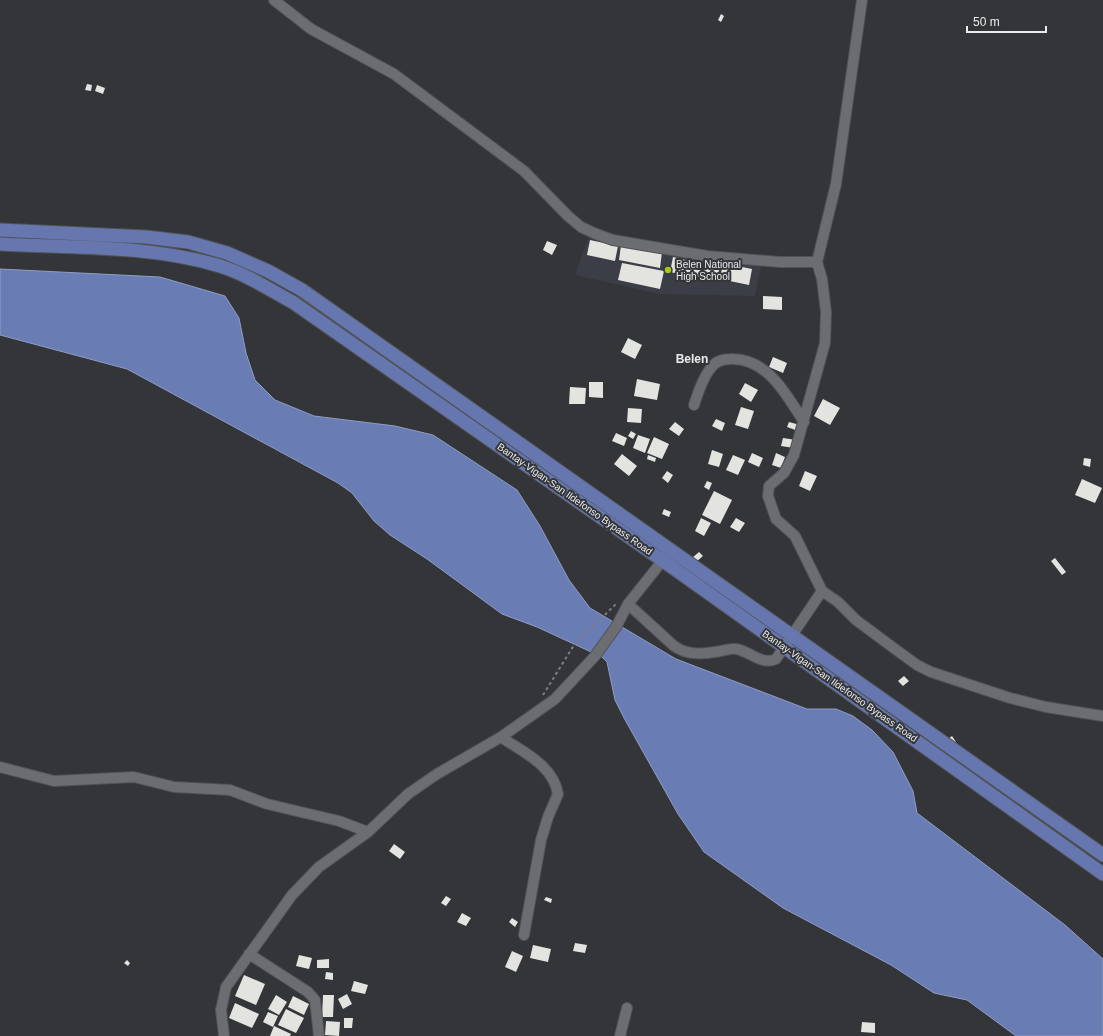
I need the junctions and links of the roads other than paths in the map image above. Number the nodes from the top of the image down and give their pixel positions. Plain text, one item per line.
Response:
1 (274, 0) edge
2 (862, 0) edge
3 (0, 230) edge
4 (0, 244) edge
5 (816, 262) junction
6 (694, 405) dead end
7 (804, 422) junction
8 (666, 555) junction
9 (822, 591) junction
10 (628, 604) junction
11 (791, 635) junction
12 (784, 646) junction
13 (1103, 716) edge
14 (501, 737) junction
15 (0, 767) edge
16 (368, 832) junction
17 (1103, 855) edge
18 (1103, 874) edge
19 (524, 935) dead end
20 (249, 954) junction
21 (627, 1008) dead end
22 (224, 1036) edge
23 (319, 1036) edge
24 (620, 1036) edge

1 - 5 street
2 - 5 street
3 - 8 main road, Bantay-Vigan-San Ildefonso Bypass Road
4 - 8 main road, Bantay-Vigan-San Ildefonso Bypass Road
5 - 7 street
6 - 7 street
7 - 9 street
8 - 10 street
8 - 11 main road, Bantay-Vigan-San Ildefonso Bypass Road
8 - 12 main road, Bantay-Vigan-San Ildefonso Bypass Road
9 - 11 street
9 - 13 street
10 - 12 street
10 - 14 street
11 - 12 street
11 - 17 main road, Bantay-Vigan-San Ildefonso Bypass Road
12 - 18 main road, Bantay-Vigan-San Ildefonso Bypass Road
14 - 16 street
14 - 19 street
15 - 16 street
16 - 20 street
20 - 22 street
20 - 23 street
21 - 24 street

